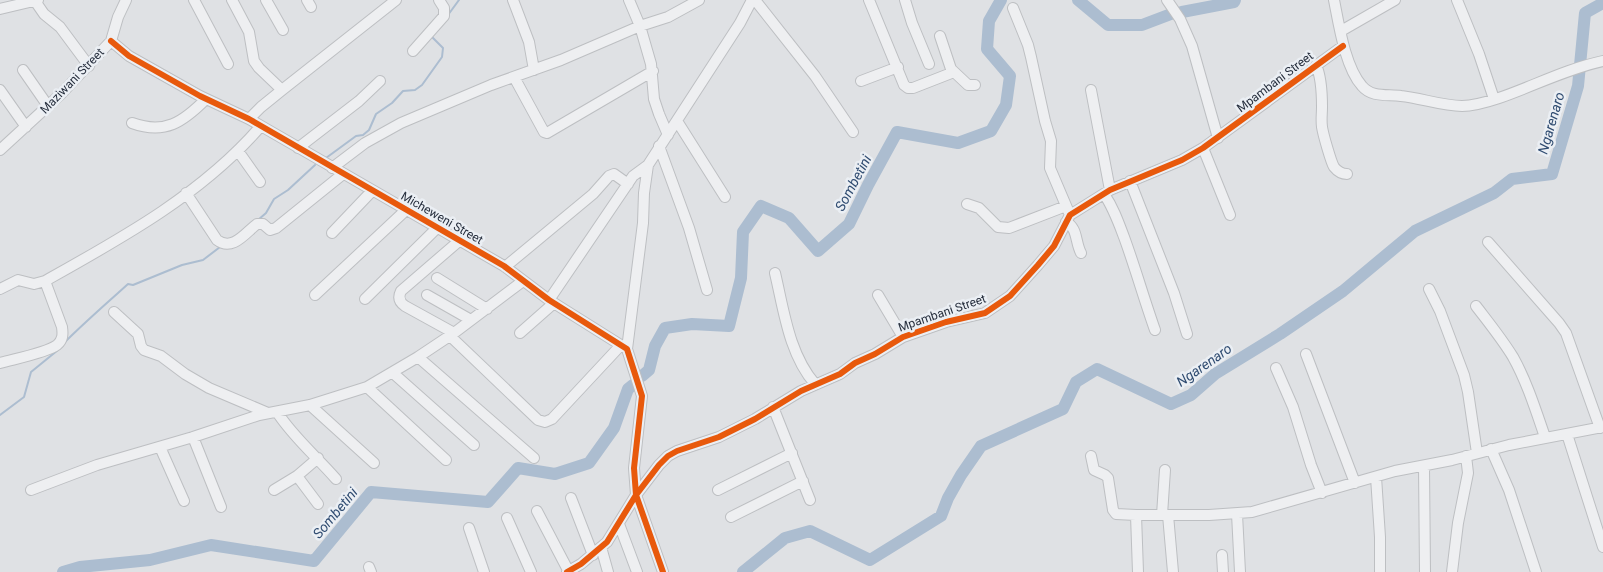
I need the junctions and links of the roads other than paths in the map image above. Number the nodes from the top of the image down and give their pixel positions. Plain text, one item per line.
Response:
1 (36, 0) edge
2 (126, 0) edge
3 (194, 0) edge
4 (232, 0) edge
5 (266, 0) edge
6 (396, 0) edge
7 (439, 0) edge
8 (513, 0) edge
9 (629, 0) edge
10 (699, 0) edge
11 (753, 0) edge
12 (869, 0) edge
13 (905, 0) edge
14 (1167, 0) edge
15 (1334, 0) edge
16 (1395, 0) edge
17 (1457, 0) edge
18 (1012, 8) dead end
19 (0, 9) edge
20 (640, 26) junction
21 (283, 30) dead end
22 (1341, 31) junction
23 (940, 36) dead end
24 (111, 40) junction
25 (1343, 46) junction
26 (413, 51) dead end
27 (1603, 61) edge
28 (228, 64) dead end
29 (929, 64) dead end
30 (89, 66) junction
31 (1316, 66) junction
32 (898, 67) junction
33 (23, 70) dead end
34 (534, 70) junction
35 (653, 71) junction
36 (954, 72) junction
37 (514, 77) junction
38 (380, 81) dead end
39 (862, 81) dead end
40 (975, 85) dead end
41 (0, 90) edge
42 (282, 90) junction
43 (1091, 90) dead end
44 (206, 99) junction
45 (1494, 100) junction
46 (48, 106) junction
47 (249, 120) junction
48 (677, 121) junction
49 (132, 124) dead end
50 (26, 127) junction
51 (260, 127) junction
52 (853, 132) dead end
53 (668, 135) junction
54 (1218, 138) junction
55 (659, 146) junction
56 (298, 148) junction
57 (1203, 148) junction
58 (0, 150) edge
59 (238, 151) junction
60 (648, 165) junction
61 (332, 168) junction
62 (343, 174) junction
63 (1347, 174) dead end
64 (260, 182) dead end
65 (1130, 182) junction
66 (628, 184) junction
67 (372, 191) junction
68 (1107, 192) junction
69 (186, 193) junction
70 (725, 197) dead end
71 (967, 204) dead end
72 (406, 210) junction
73 (1067, 214) junction
74 (1230, 214) dead end
75 (438, 227) junction
76 (332, 232) dead end
77 (459, 241) junction
78 (1488, 242) dead end
79 (1081, 253) dead end
80 (505, 267) junction
81 (775, 273) dead end
82 (437, 278) dead end
83 (45, 281) junction
84 (523, 281) junction
85 (0, 289) edge
86 (1429, 289) dead end
87 (707, 290) dead end
88 (315, 295) dead end
89 (427, 295) dead end
90 (878, 295) dead end
91 (365, 299) dead end
92 (551, 302) junction
93 (1476, 306) dead end
94 (486, 309) junction
95 (114, 312) dead end
96 (471, 320) junction
97 (1154, 330) dead end
98 (520, 333) dead end
99 (452, 334) junction
100 (1187, 334) dead end
101 (903, 337) junction
102 (624, 347) junction
103 (1306, 354) dead end
104 (418, 357) junction
105 (0, 363) edge
106 (1276, 368) dead end
107 (393, 373) junction
108 (815, 384) junction
109 (366, 388) junction
110 (310, 405) junction
111 (773, 407) junction
112 (273, 412) junction
113 (1601, 427) edge
114 (1567, 434) junction
115 (1545, 437) junction
116 (193, 438) junction
117 (474, 445) dead end
118 (160, 446) junction
119 (1491, 450) junction
120 (792, 453) junction
121 (1471, 455) junction
122 (1091, 456) dead end
123 (318, 458) junction
124 (534, 458) dead end
125 (446, 460) dead end
126 (374, 464) dead end
127 (1424, 466) junction
128 (1165, 470) dead end
129 (297, 476) junction
130 (1376, 477) junction
131 (336, 479) dead end
132 (803, 481) junction
133 (1355, 483) junction
134 (31, 490) dead end
135 (274, 490) dead end
136 (718, 490) dead end
137 (1322, 493) junction
138 (636, 495) junction
139 (570, 498) dead end
140 (184, 500) dead end
141 (810, 500) dead end
142 (318, 504) dead end
143 (221, 507) dead end
144 (538, 512) dead end
145 (1238, 514) junction
146 (1136, 515) junction
147 (1165, 515) junction
148 (731, 517) dead end
149 (507, 518) dead end
150 (620, 524) junction
151 (469, 528) dead end
152 (601, 547) junction
153 (1603, 547) edge
154 (593, 555) junction
155 (1222, 556) dead end
156 (484, 572) edge
157 (531, 572) edge
158 (568, 572) edge
159 (608, 572) edge
160 (637, 572) edge
161 (663, 572) edge
162 (1138, 572) edge
163 (1173, 572) edge
164 (1223, 572) edge
165 (1240, 572) edge
166 (1380, 572) edge
167 (1425, 572) edge
168 (1452, 572) edge
169 (1536, 572) edge

1 - 19 street
1 - 30 street
2 - 24 street, Maziwani Street
3 - 28 street
4 - 42 street
5 - 21 street
6 - 42 street
7 - 26 street
8 - 34 street
9 - 20 street
10 - 20 street
11 - 48 street
11 - 52 street
12 - 32 street
13 - 29 street
14 - 54 street
15 - 22 street
16 - 22 street
17 - 45 street
18 - 73 street
20 - 34 street
20 - 35 street
22 - 25 street
23 - 36 street
24 - 30 street, Maziwani Street
24 - 44 street, Micheweni Street
25 - 31 street, Mpambani Street
25 - 45 street
27 - 45 street
30 - 46 street, Maziwani Street
31 - 54 street, Mpambani Street
31 - 63 street
32 - 36 street
32 - 39 street
33 - 46 street
34 - 37 street
35 - 37 street
35 - 53 street
36 - 40 street
37 - 61 street
38 - 56 street
41 - 50 street
42 - 47 street
43 - 68 street
44 - 47 street, Micheweni Street
44 - 49 street
46 - 50 street, Maziwani Street
47 - 51 street, Micheweni Street
48 - 53 street
48 - 70 street
50 - 58 street, Maziwani Street
51 - 56 street, Micheweni Street
51 - 59 street
53 - 55 street
54 - 57 street, Mpambani Street
55 - 60 street
55 - 87 street
56 - 61 street, Micheweni Street
57 - 65 street, Mpambani Street
57 - 74 street
59 - 64 street
59 - 69 street
60 - 66 street
60 - 102 street
61 - 62 street, Micheweni Street
62 - 67 street, Micheweni Street
62 - 69 street
65 - 68 street, Mpambani Street
65 - 100 street
66 - 80 street
66 - 92 street
67 - 72 street, Micheweni Street
67 - 76 street
68 - 73 street, Mpambani Street
68 - 97 street
69 - 83 street
71 - 73 street
72 - 75 street, Micheweni Street
72 - 88 street
73 - 79 street
73 - 101 street, Mpambani Street
75 - 77 street, Micheweni Street
75 - 91 street
77 - 80 street, Micheweni Street
77 - 99 street
78 - 113 street
80 - 84 street, Micheweni Street
81 - 108 street
82 - 94 street
83 - 85 street
83 - 105 street
84 - 92 street, Micheweni Street
84 - 94 street
86 - 121 street
89 - 96 street
90 - 101 street
92 - 98 street
92 - 102 street, Micheweni Street
93 - 115 street
94 - 96 street
95 - 112 street
96 - 99 street
99 - 102 street
99 - 104 street
101 - 108 street, Mpambani Street
102 - 138 street
103 - 133 street
104 - 107 street
104 - 124 street
106 - 137 street
107 - 109 street
107 - 117 street
108 - 111 street, Mpambani Street
109 - 110 street
109 - 125 street
110 - 112 street
110 - 126 street
111 - 120 street
111 - 138 street, Mpambani Street
112 - 116 street
112 - 123 street
113 - 114 street
114 - 115 street
114 - 153 street
115 - 119 street
116 - 118 street
116 - 143 street
118 - 134 street
118 - 140 street
119 - 121 street
119 - 169 street
120 - 132 street
120 - 136 street
121 - 127 street
121 - 168 street
122 - 146 street
123 - 129 street
123 - 131 street
127 - 130 street
127 - 167 street
128 - 147 street
129 - 135 street
129 - 142 street
130 - 133 street
130 - 166 street
132 - 141 street
132 - 148 street
133 - 137 street
137 - 145 street
138 - 150 street, Mpambani Street
138 - 161 street
139 - 154 street
144 - 158 street
145 - 147 street
145 - 165 street
146 - 147 street
146 - 162 street
147 - 163 street
149 - 157 street
150 - 152 street, Mpambani Street
150 - 160 street
151 - 156 street
152 - 154 street, Mpambani Street
152 - 159 street
154 - 158 street, Mpambani Street
155 - 164 street

